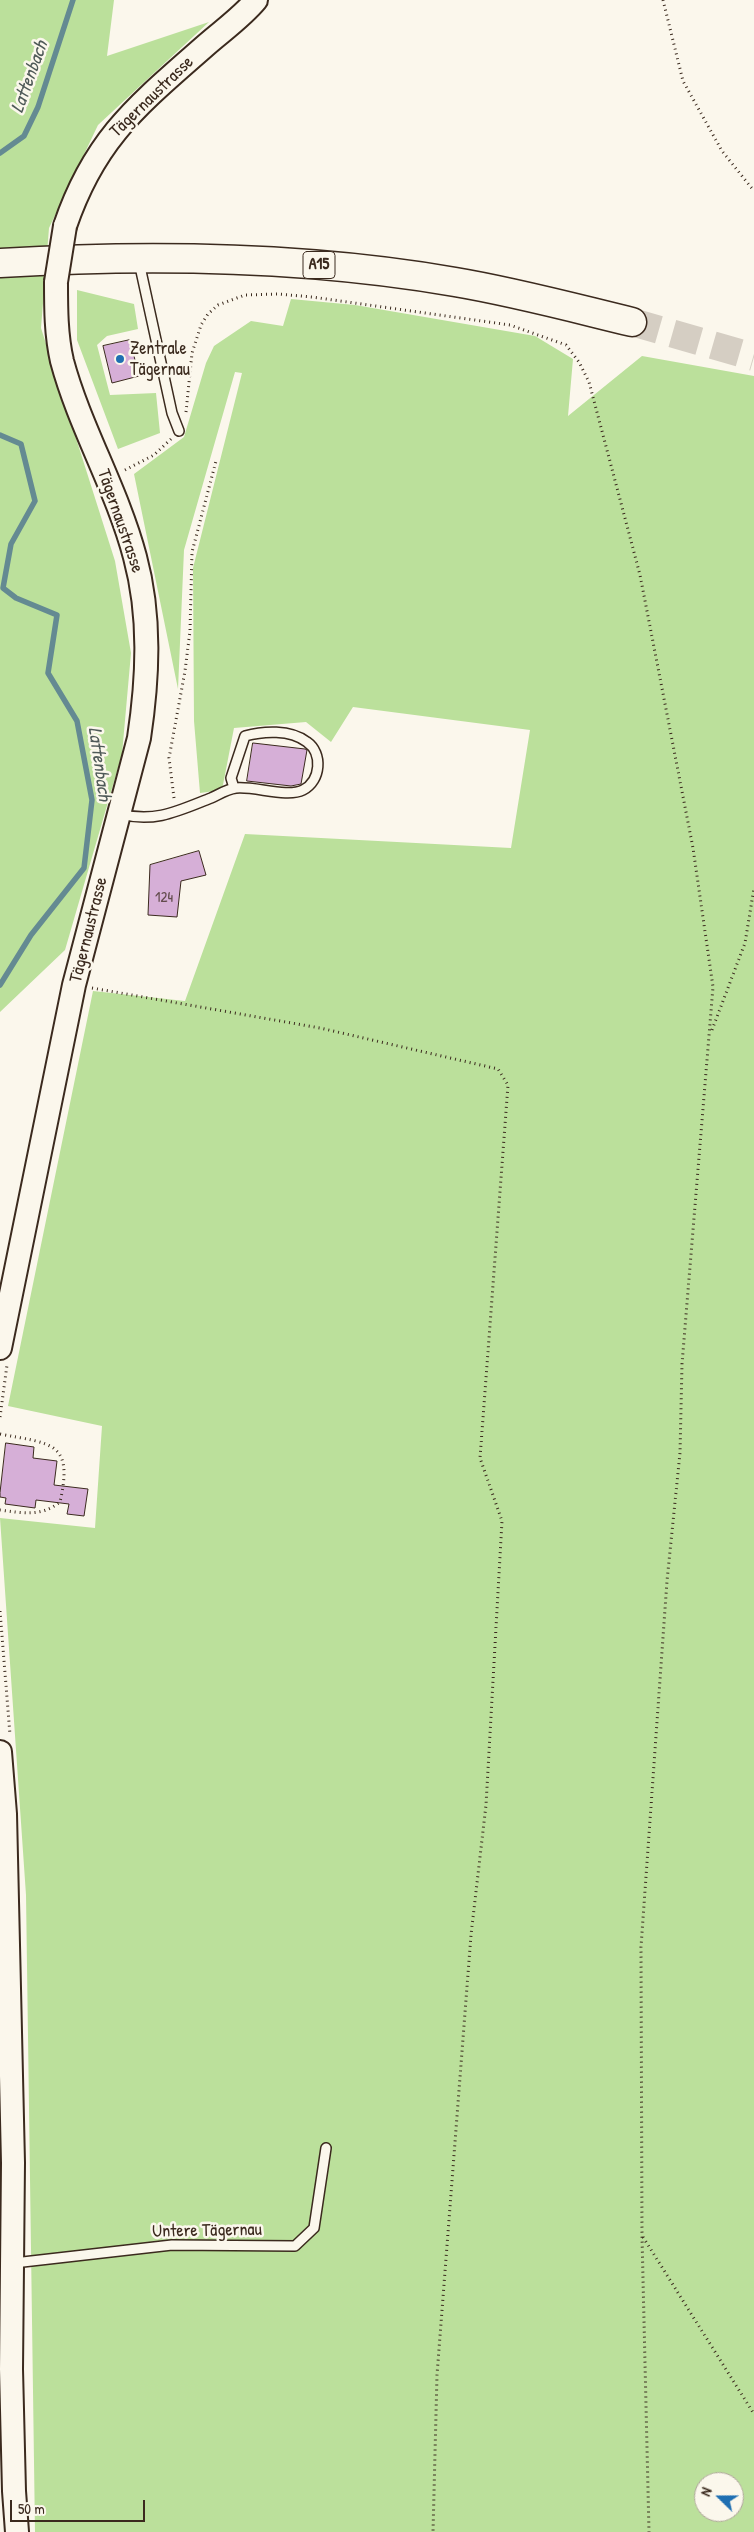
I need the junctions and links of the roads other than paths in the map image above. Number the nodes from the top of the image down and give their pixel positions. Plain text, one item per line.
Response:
1 (256, 0) edge
2 (138, 258) junction
3 (0, 263) edge
4 (632, 322) tunnel mouth
5 (179, 431) road end
6 (234, 788) junction
7 (120, 814) junction
8 (0, 1348) edge
9 (0, 1752) edge
10 (326, 2148) dead end
11 (14, 2264) junction
12 (17, 2532) edge

1 - 7 street, Tägernaustrasse, bridge
2 - 3 highway, A15
2 - 4 highway, A15
2 - 5 lane
6 - 6 lane
6 - 7 lane
7 - 8 street, Tägernaustrasse
9 - 11 street
10 - 11 lane, Untere Tägernau
11 - 12 street

